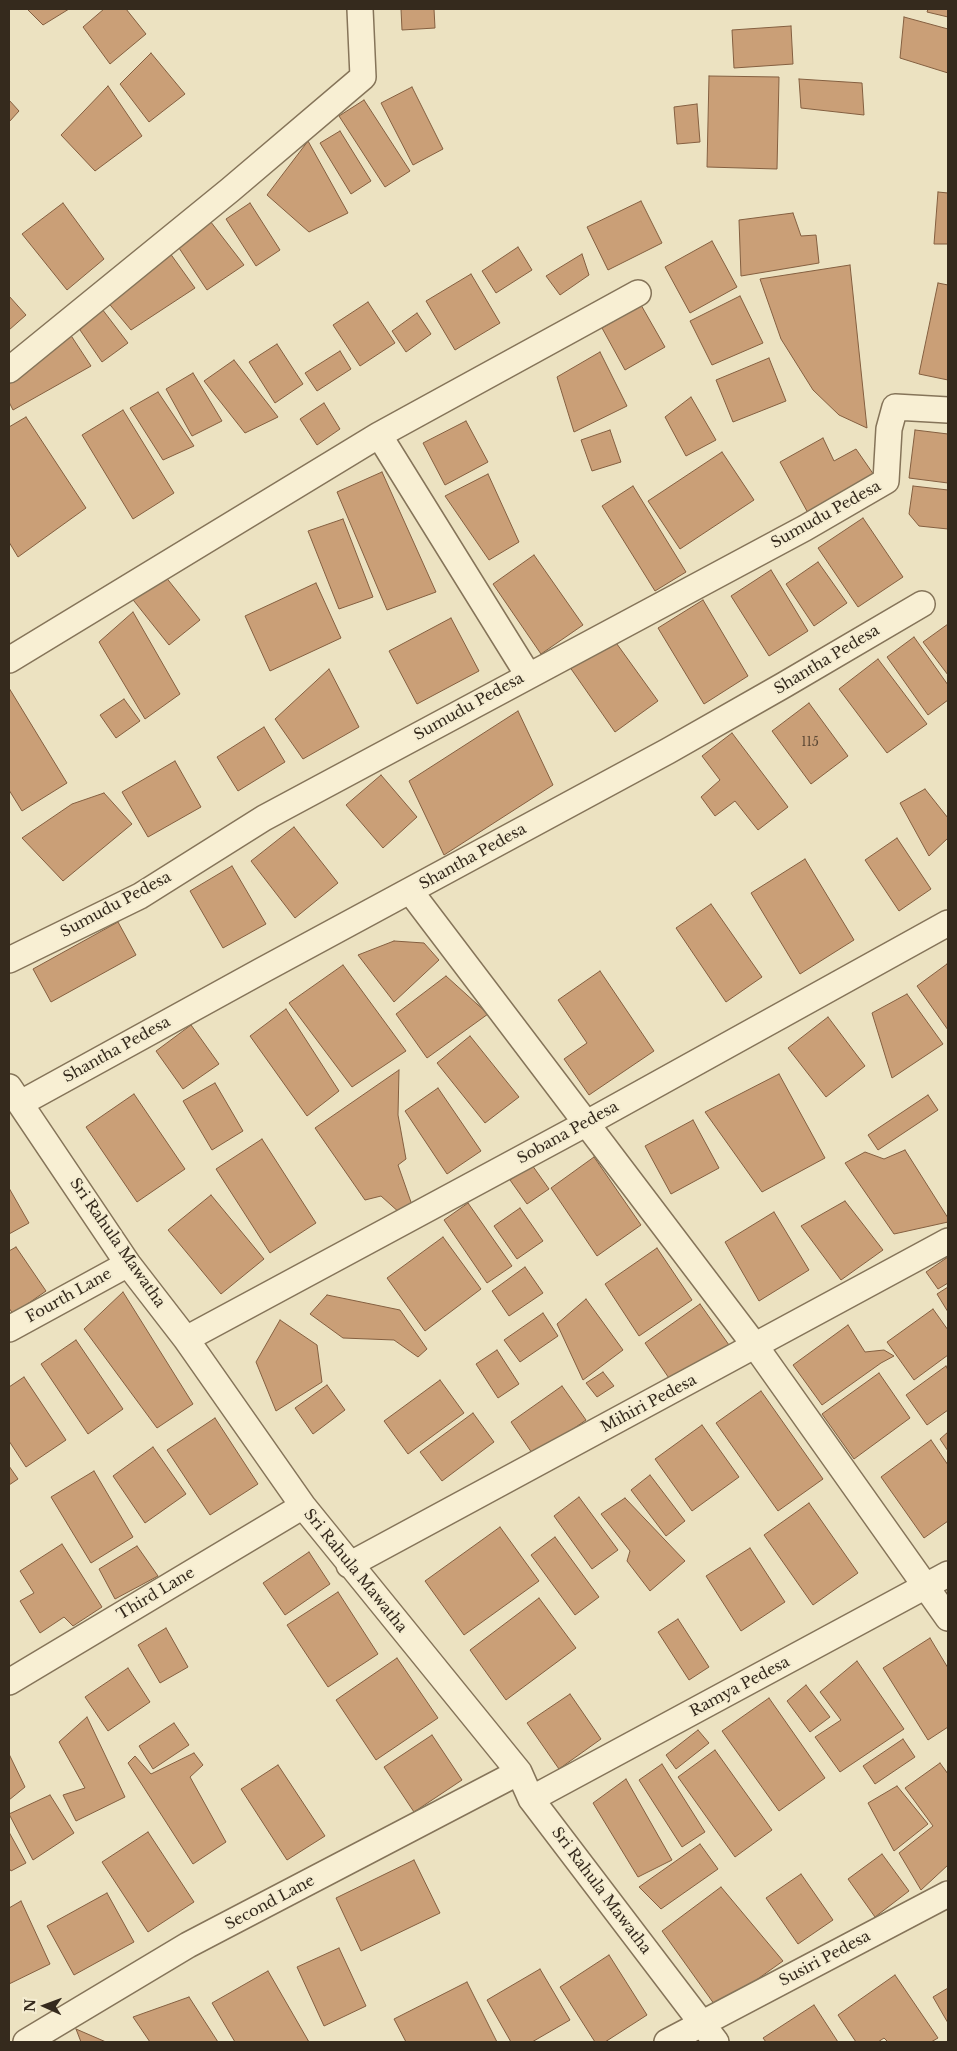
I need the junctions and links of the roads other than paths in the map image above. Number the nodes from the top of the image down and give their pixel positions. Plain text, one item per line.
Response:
1 (360, 9) edge
2 (638, 293) dead end
3 (9, 370) edge
4 (948, 410) edge
5 (379, 435) junction
6 (922, 604) dead end
7 (9, 660) edge
8 (528, 675) junction
9 (410, 891) junction
10 (948, 923) edge
11 (9, 960) edge
12 (15, 1095) edge
13 (587, 1124) junction
14 (948, 1242) edge
15 (128, 1264) junction
16 (9, 1329) edge
17 (186, 1339) junction
18 (756, 1346) junction
19 (303, 1506) junction
20 (350, 1565) junction
21 (948, 1574) edge
22 (926, 1587) junction
23 (948, 1618) edge
24 (9, 1682) edge
25 (519, 1772) junction
26 (531, 1800) junction
27 (948, 1894) edge
28 (709, 2033) edge
29 (26, 2042) edge
30 (667, 2042) edge

1 - 3 street
2 - 5 street
4 - 8 street, Sumudu Pedesa
5 - 7 street
5 - 8 street
6 - 9 street, Shantha Pedesa
8 - 11 street, Sumudu Pedesa
9 - 12 street, Shantha Pedesa
9 - 13 street
10 - 13 street, Sobana Pedesa
12 - 15 street, Sri Rahula Mawatha
13 - 17 street, Sobana Pedesa
13 - 18 street
14 - 18 street, Mihiri Pedesa
15 - 16 street, Fourth Lane
15 - 17 street, Sri Rahula Mawatha
17 - 19 street, Sri Rahula Mawatha
18 - 20 street, Mihiri Pedesa
18 - 22 street
19 - 20 street, Sri Rahula Mawatha
19 - 24 street, Third Lane
20 - 25 street, Sri Rahula Mawatha
21 - 22 street, Ramya Pedesa
22 - 23 street
22 - 26 street, Ramya Pedesa
25 - 26 street, Sri Rahula Mawatha
25 - 29 street, Second Lane
26 - 28 street, Sri Rahula Mawatha
27 - 28 street, Susiri Pedesa
28 - 30 street, Susiri Pedesa

